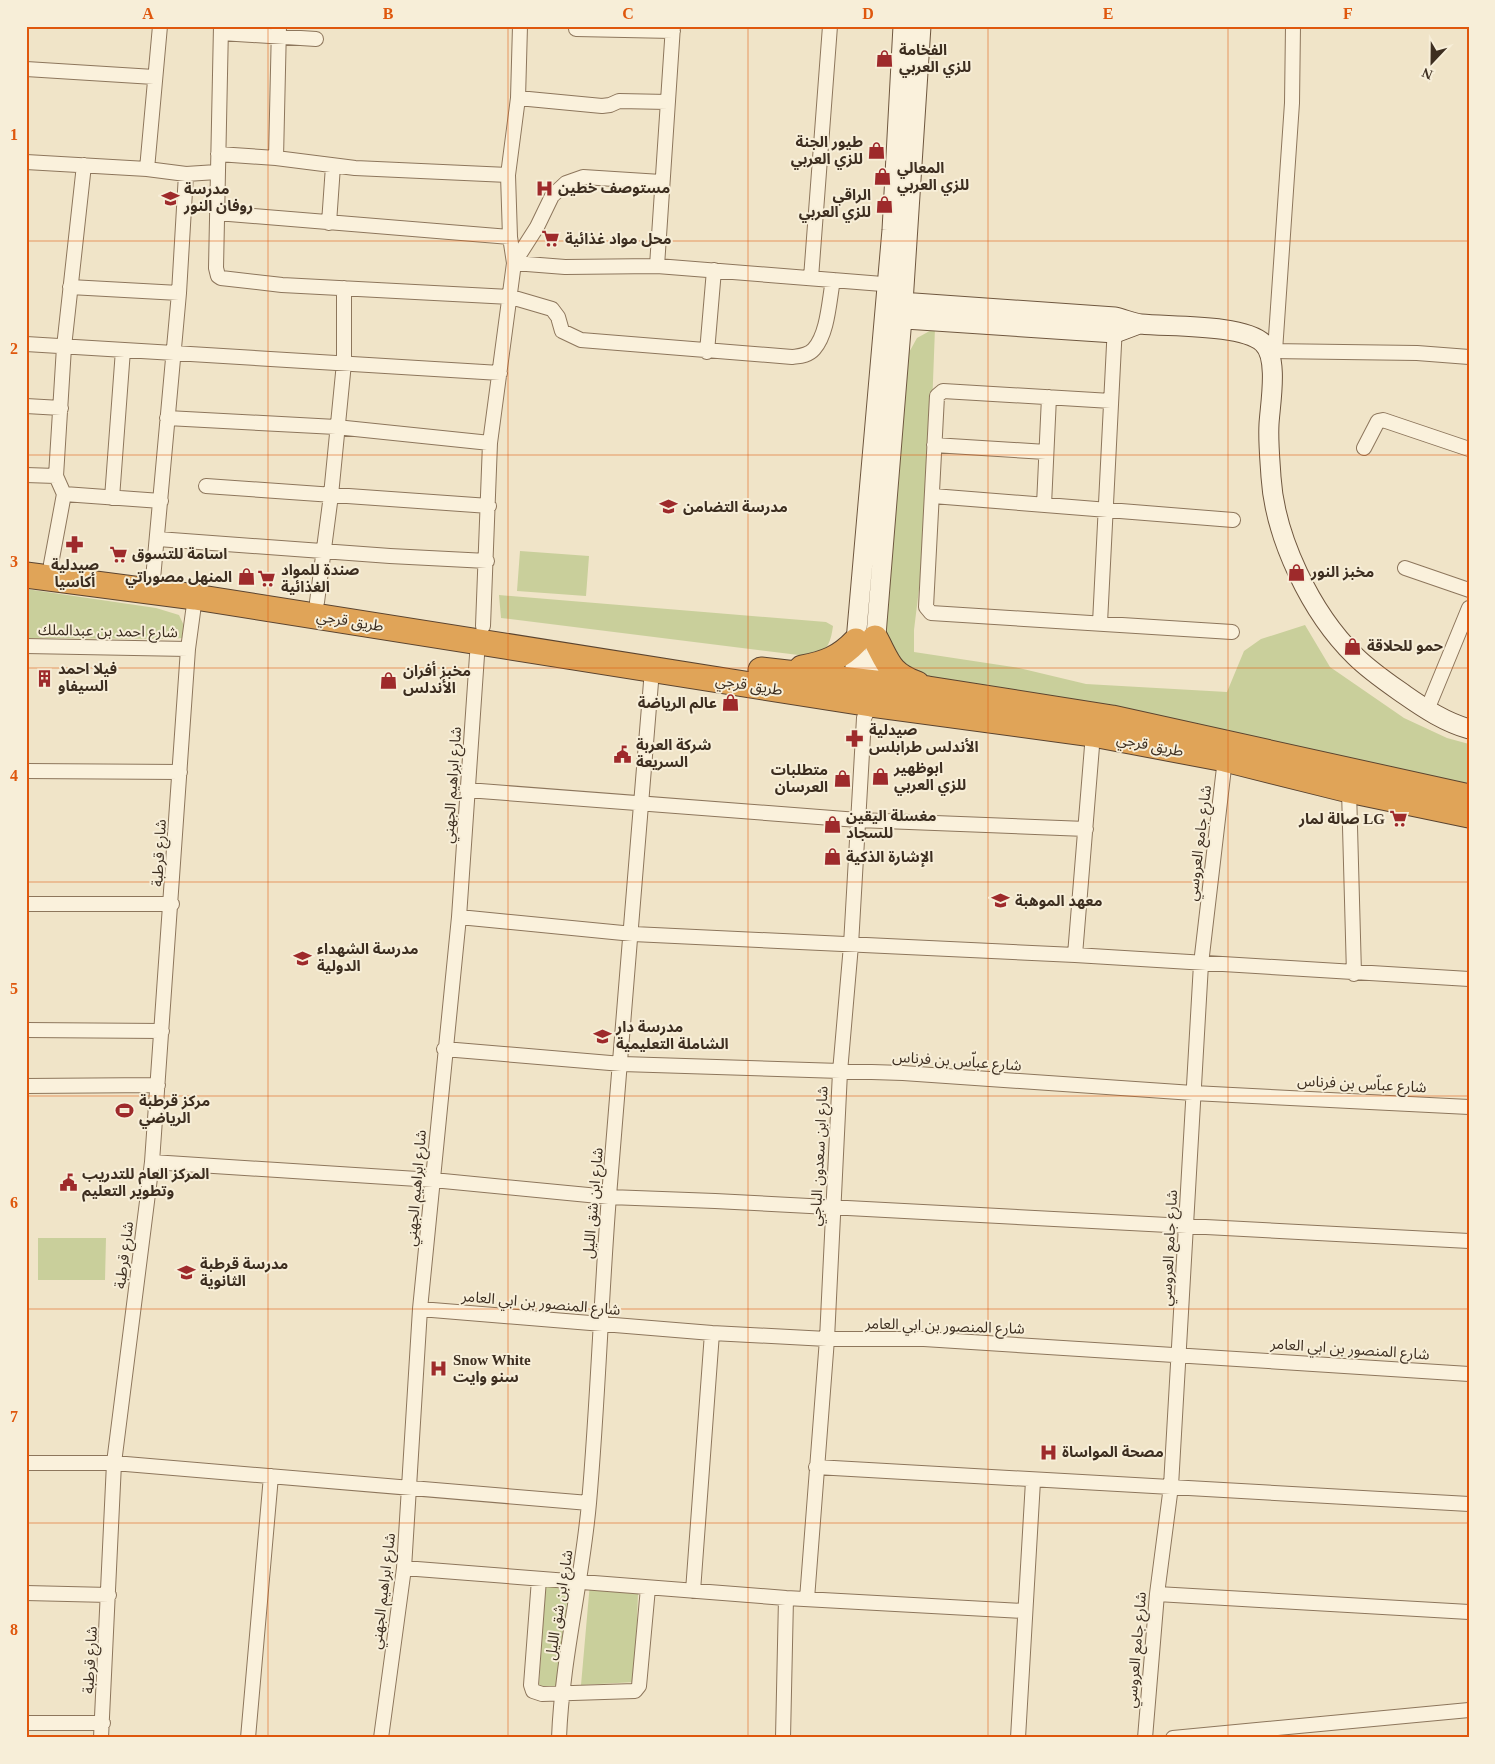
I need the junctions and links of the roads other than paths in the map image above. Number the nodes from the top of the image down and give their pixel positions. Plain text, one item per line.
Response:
1 (160, 26) edge
2 (520, 26) edge
3 (830, 26) edge
4 (903, 26) edge
5 (921, 26) edge
6 (1293, 26) edge
7 (673, 28) edge
8 (576, 29) dead end
9 (221, 30) edge
10 (279, 31) edge
11 (316, 39) dead end
12 (26, 69) edge
13 (154, 77) junction
14 (518, 98) junction
15 (668, 102) junction
16 (218, 154) junction
17 (276, 158) junction
18 (26, 162) edge
19 (84, 166) junction
20 (333, 166) junction
21 (147, 169) junction
22 (217, 172) junction
23 (186, 174) junction
24 (508, 175) junction
25 (661, 182) junction
26 (217, 213) junction
27 (329, 223) junction
28 (510, 237) junction
29 (514, 263) junction
30 (656, 266) junction
31 (714, 270) junction
32 (811, 278) junction
33 (833, 280) junction
34 (70, 287) junction
35 (344, 288) junction
36 (179, 293) junction
37 (511, 298) junction
38 (895, 302) junction
39 (1115, 325) junction
40 (26, 344) edge
41 (64, 347) junction
42 (123, 350) junction
43 (1272, 351) junction
44 (707, 352) junction
45 (173, 354) junction
46 (1469, 356) edge
47 (344, 363) junction
48 (500, 373) junction
49 (1049, 398) junction
50 (1111, 401) junction
51 (26, 406) edge
52 (61, 408) junction
53 (167, 418) junction
54 (336, 428) junction
55 (490, 444) junction
56 (934, 445) junction
57 (1364, 448) dead end
58 (1469, 449) edge
59 (1046, 452) junction
60 (26, 475) edge
61 (56, 476) junction
62 (206, 486) dead end
63 (64, 494) junction
64 (331, 495) junction
65 (933, 496) junction
66 (112, 498) junction
67 (161, 502) junction
68 (1044, 505) junction
69 (489, 506) junction
70 (1106, 512) junction
71 (1234, 520) dead end
72 (158, 539) junction
73 (322, 551) junction
74 (26, 561) edge
75 (487, 561) junction
76 (52, 564) junction
77 (1405, 568) dead end
78 (26, 575) edge
79 (152, 579) junction
80 (1469, 590) edge
81 (195, 597) junction
82 (317, 602) junction
83 (1469, 608) edge
84 (1100, 623) junction
85 (1232, 632) dead end
86 (481, 634) junction
87 (1464, 634) edge
88 (866, 640) junction
89 (26, 646) edge
90 (188, 650) junction
91 (652, 670) junction
92 (779, 672) junction
93 (928, 689) junction
94 (863, 696) junction
95 (1427, 710) junction
96 (1469, 729) edge
97 (1093, 734) junction
98 (1225, 759) junction
99 (26, 771) edge
100 (180, 772) junction
101 (467, 790) junction
102 (1349, 790) junction
103 (1469, 797) edge
104 (642, 805) junction
105 (1469, 815) edge
106 (858, 820) junction
107 (1086, 829) junction
108 (26, 904) edge
109 (172, 904) junction
110 (459, 917) junction
111 (633, 934) junction
112 (850, 945) junction
113 (1076, 955) junction
114 (1201, 964) junction
115 (1354, 974) junction
116 (1469, 980) edge
117 (26, 1030) edge
118 (162, 1031) junction
119 (444, 1049) junction
120 (622, 1064) junction
121 (840, 1072) junction
122 (158, 1085) junction
123 (26, 1086) edge
124 (1193, 1093) junction
125 (1469, 1107) edge
126 (152, 1162) junction
127 (434, 1180) junction
128 (609, 1197) junction
129 (832, 1207) junction
130 (1186, 1226) junction
131 (1469, 1241) edge
132 (420, 1309) junction
133 (601, 1325) junction
134 (712, 1332) junction
135 (827, 1339) junction
136 (1180, 1354) junction
137 (1469, 1374) edge
138 (26, 1463) edge
139 (114, 1463) junction
140 (816, 1467) junction
141 (271, 1476) junction
142 (1033, 1481) junction
143 (1171, 1486) junction
144 (410, 1487) junction
145 (589, 1503) junction
146 (1469, 1504) edge
147 (404, 1568) junction
148 (539, 1579) junction
149 (581, 1581) junction
150 (648, 1588) junction
151 (693, 1591) junction
152 (26, 1593) edge
153 (1157, 1594) junction
154 (110, 1595) junction
155 (786, 1598) junction
156 (807, 1599) junction
157 (1024, 1611) junction
158 (1469, 1612) edge
159 (561, 1695) junction
160 (1469, 1710) edge
161 (26, 1723) edge
162 (103, 1724) junction
163 (101, 1738) edge
164 (248, 1738) edge
165 (381, 1738) edge
166 (559, 1738) edge
167 (783, 1738) edge
168 (1018, 1738) edge
169 (1145, 1738) edge
170 (1173, 1738) edge

1 - 13 street
2 - 14 street
3 - 32 street
4 - 38 street
5 - 38 street
6 - 43 street
7 - 8 street
7 - 15 street
9 - 10 street
9 - 16 street
10 - 11 street
10 - 17 street
12 - 13 street
13 - 21 street
14 - 15 street
14 - 24 street
15 - 25 street
16 - 17 street
16 - 22 street
17 - 20 street
18 - 19 street
19 - 21 street
19 - 34 street
20 - 24 street
20 - 27 street
21 - 23 street
22 - 23 street
22 - 26 street
23 - 36 street
24 - 28 street
25 - 29 street
25 - 30 street
26 - 27 street
26 - 35 street
27 - 28 street
28 - 29 street
29 - 30 street
29 - 37 street, شارع ابراهيم الجهني
30 - 31 street
31 - 32 street
31 - 44 street
32 - 33 street
33 - 38 street
33 - 44 street
34 - 36 street
34 - 41 street
35 - 37 street
35 - 47 street
36 - 45 street
37 - 44 street
37 - 48 street, شارع ابراهيم الجهني
38 - 39 street
38 - 88 street
39 - 43 street
39 - 50 street
40 - 41 street
41 - 42 street
41 - 52 street
42 - 45 street
42 - 66 street
43 - 46 street
43 - 95 street
45 - 47 street
45 - 53 street
47 - 48 street
47 - 54 street
48 - 55 street, شارع ابراهيم الجهني
49 - 50 street
49 - 56 street
49 - 59 street
50 - 70 street
51 - 52 street
52 - 61 street
53 - 54 street
53 - 67 street
54 - 55 street
54 - 64 street
55 - 69 street, شارع ابراهيم الجهني
56 - 59 street
56 - 65 street
57 - 58 street
59 - 68 street
60 - 61 street
61 - 63 street
62 - 64 street
63 - 66 street
63 - 76 street
64 - 69 street
64 - 73 street
65 - 68 street
65 - 84 street
66 - 67 street
67 - 72 street
68 - 70 street
69 - 75 street, شارع ابراهيم الجهني
70 - 71 street
70 - 84 street
72 - 73 street
72 - 79 street
73 - 75 street
73 - 82 street
74 - 76 highway, طريق قرجي
75 - 86 street, شارع ابراهيم الجهني
76 - 79 highway, طريق قرجي
77 - 80 street
78 - 81 highway, طريق قرجي
79 - 82 highway, طريق قرجي
81 - 86 highway, طريق قرجي
81 - 90 street, شارع قرطبة
82 - 86 highway, طريق قرجي
83 - 87 street
84 - 85 street
86 - 91 highway, طريق قرجي
86 - 92 highway, طريق قرجي
86 - 101 street, شارع ابراهيم الجهني
87 - 95 street
88 - 92 highway
88 - 93 highway
88 - 94 street
89 - 90 street, شارع احمد بن عبدالملك
90 - 100 street, شارع قرطبة
91 - 94 highway, طريق قرجي
91 - 104 street, شارع ابن شق الليل
92 - 94 highway, طريق قرجي
93 - 94 highway, طريق قرجي
93 - 103 highway, طريق قرجي
94 - 97 highway, طريق قرجي
94 - 106 street, شارع ابن سعدون الباجي
95 - 96 street
97 - 98 highway, طريق قرجي
97 - 107 street
98 - 102 highway, طريق قرجي
98 - 114 street, شارع جامع العروسي
99 - 100 street
100 - 109 street, شارع قرطبة
101 - 104 street
101 - 110 street, شارع ابراهيم الجهني
102 - 105 highway, طريق قرجي
102 - 115 street
104 - 106 street
104 - 111 street, شارع ابن شق الليل
106 - 107 street
106 - 112 street, شارع ابن سعدون الباجي
107 - 113 street
108 - 109 street
109 - 118 street, شارع قرطبة
110 - 111 street
110 - 119 street, شارع ابراهيم الجهني
111 - 112 street
111 - 120 street, شارع ابن شق الليل
112 - 113 street
112 - 121 street, شارع ابن سعدون الباجي
113 - 114 street
114 - 115 street
114 - 124 street, شارع جامع العروسي
115 - 116 street
117 - 118 street
118 - 122 street, شارع قرطبة
119 - 120 street, شارع عباّس بن فرناس
119 - 127 street, شارع ابراهيم الجهني
120 - 121 street, شارع عباّس بن فرناس
120 - 128 street, شارع ابن شق الليل
121 - 124 street, شارع عباّس بن فرناس
121 - 129 street, شارع ابن سعدون الباجي
122 - 123 street
122 - 126 street, شارع قرطبة
124 - 125 street, شارع عباّس بن فرناس
124 - 130 street, شارع جامع العروسي
126 - 127 street
126 - 139 street, شارع قرطبة
127 - 128 street
127 - 132 street, شارع ابراهيم الجهني
128 - 129 street
128 - 133 street, شارع ابن شق الليل
129 - 130 street
129 - 135 street, شارع ابن سعدون الباجي
130 - 131 street
130 - 136 street, شارع جامع العروسي
132 - 133 street, شارع المنصور بن ابي العامر
132 - 144 street, شارع ابراهيم الجهني
133 - 134 street, شارع المنصور بن ابي العامر
133 - 145 street, شارع ابن شق الليل
134 - 135 street, شارع المنصور بن ابي العامر
134 - 151 street
135 - 136 street, شارع المنصور بن ابي العامر
135 - 140 street, شارع ابن سعدون الباجي
136 - 137 street, شارع المنصور بن ابي العامر
136 - 143 street, شارع جامع العروسي
138 - 139 street
139 - 141 street
139 - 154 street, شارع قرطبة
140 - 142 street
140 - 156 street, شارع ابن سعدون الباجي
141 - 144 street
141 - 164 street
142 - 143 street
142 - 157 street
143 - 146 street
143 - 153 street, شارع جامع العروسي
144 - 145 street
144 - 147 street, شارع ابراهيم الجهني
145 - 149 street, شارع ابن شق الليل
147 - 148 street
147 - 165 street, شارع ابراهيم الجهني
148 - 149 street
148 - 159 street
149 - 150 street
149 - 159 street, شارع ابن شق الليل
150 - 151 street
150 - 159 street
151 - 155 street
152 - 154 street
153 - 158 street
153 - 169 street, شارع جامع العروسي
154 - 162 street, شارع قرطبة
155 - 156 street
155 - 167 street
156 - 157 street
157 - 168 street
159 - 166 street, شارع ابن شق الليل
160 - 170 street
161 - 162 street
162 - 163 street, شارع قرطبة

